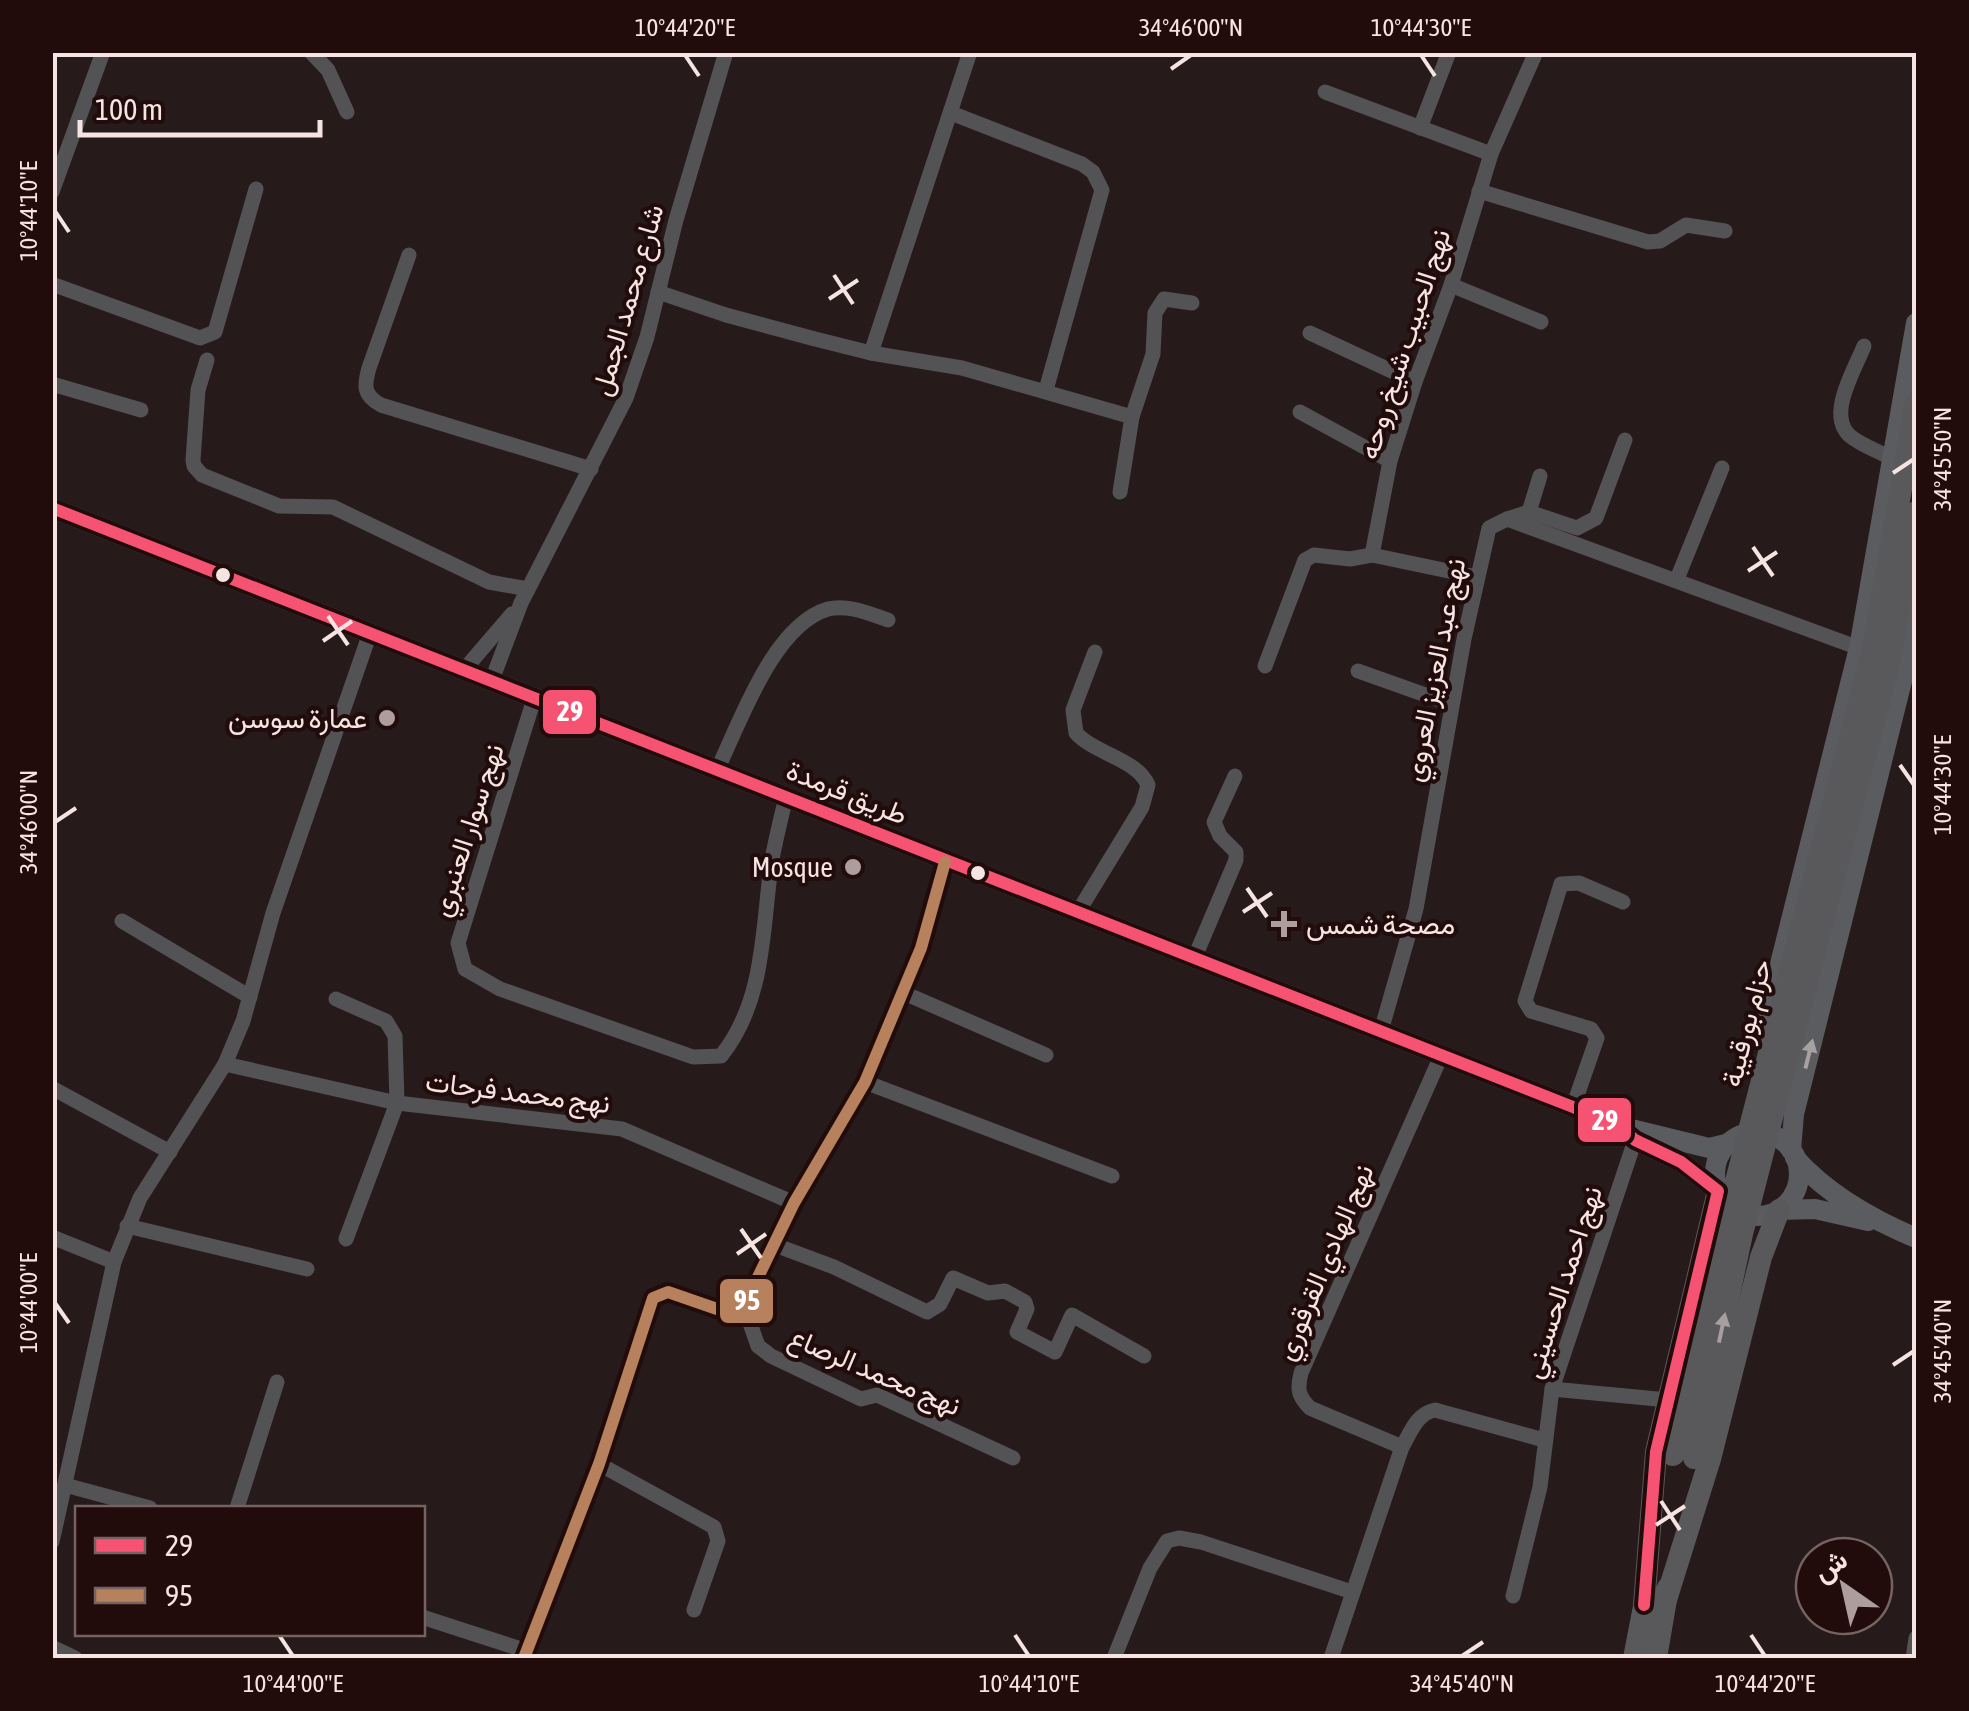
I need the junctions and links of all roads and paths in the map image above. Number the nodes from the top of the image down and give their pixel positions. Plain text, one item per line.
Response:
1 (103, 52) edge
2 (311, 52) edge
3 (726, 52) edge
4 (970, 52) edge
5 (1449, 52) edge
6 (1536, 52) edge
7 (1325, 92) dead end
8 (347, 112) dead end
9 (951, 114) junction
10 (1420, 128) junction
11 (1492, 154) junction
12 (256, 189) dead end
13 (1479, 191) junction
14 (52, 192) edge
15 (1725, 231) dead end
16 (409, 255) dead end
17 (52, 284) edge
18 (1451, 285) junction
19 (658, 292) junction
20 (1192, 303) dead end
21 (1542, 322) dead end
22 (1916, 323) edge
23 (1310, 333) dead end
24 (1864, 346) dead end
25 (871, 353) junction
26 (207, 360) dead end
27 (1416, 382) junction
28 (52, 384) edge
29 (1046, 390) junction
30 (1916, 403) edge
31 (141, 410) dead end
32 (1300, 412) dead end
33 (1132, 417) junction
34 (1626, 440) dead end
35 (1891, 458) junction
36 (1390, 461) junction
37 (1722, 468) dead end
38 (591, 469) junction
39 (1540, 476) dead end
40 (1120, 492) dead end
41 (52, 508) edge
42 (1529, 512) junction
43 (1916, 512) edge
44 (1507, 519) junction
45 (1372, 556) junction
46 (1477, 577) junction
47 (1678, 580) junction
48 (1916, 594) edge
49 (525, 596) junction
50 (888, 620) dead end
51 (370, 633) junction
52 (1859, 648) junction
53 (1095, 652) dead end
54 (1265, 666) dead end
55 (464, 670) junction
56 (1358, 672) dead end
57 (492, 680) junction
58 (534, 699) junction
59 (1452, 704) junction
60 (1830, 756) junction
61 (717, 770) junction
62 (1878, 774) junction
63 (1235, 776) dead end
64 (786, 797) junction
65 (946, 862) junction
66 (1623, 902) dead end
67 (1078, 912) junction
68 (122, 921) dead end
69 (1194, 959) junction
70 (904, 993) junction
71 (250, 997) junction
72 (336, 999) dead end
73 (1382, 1031) junction
74 (1046, 1055) dead end
75 (1441, 1056) junction
76 (225, 1064) junction
77 (866, 1082) junction
78 (52, 1088) edge
79 (398, 1103) junction
80 (1574, 1107) junction
81 (1628, 1134) junction
82 (1733, 1140) junction
83 (170, 1152) junction
84 (1793, 1154) junction
85 (1112, 1176) dead end
86 (1718, 1191) junction
87 (794, 1204) junction
88 (1779, 1210) junction
89 (1884, 1224) junction
90 (127, 1226) junction
91 (52, 1237) edge
92 (1916, 1238) edge
93 (346, 1239) dead end
94 (774, 1244) junction
95 (114, 1262) junction
96 (307, 1269) dead end
97 (744, 1306) junction
98 (1144, 1356) dead end
99 (277, 1382) dead end
100 (1552, 1388) junction
101 (1668, 1400) junction
102 (1544, 1440) junction
103 (1402, 1448) junction
104 (52, 1454) edge
105 (1684, 1456) junction
106 (1013, 1458) dead end
107 (71, 1459) junction
108 (599, 1464) junction
109 (65, 1485) junction
110 (143, 1506) edge
111 (238, 1506) edge
112 (52, 1542) edge
113 (1352, 1592) junction
114 (1513, 1596) dead end
115 (1655, 1604) junction
116 (694, 1610) dead end
117 (425, 1618) edge
118 (1916, 1638) edge
119 (52, 1647) edge
120 (526, 1655) edge
121 (75, 1658) edge
122 (1114, 1658) edge
123 (1330, 1658) edge
124 (1634, 1658) edge
125 (1656, 1658) edge
126 (1913, 1658) edge

1 - 14 street
2 - 8 street
3 - 19 street, شارع محمد الجمل
4 - 9 street
5 - 10 street
6 - 11 street, نهج الحبيب شيخ روحه
7 - 10 street
9 - 25 street
9 - 29 street
10 - 11 street
11 - 13 street, نهج الحبيب شيخ روحه
12 - 17 street
13 - 15 street
13 - 18 street, نهج الحبيب شيخ روحه
16 - 38 street
18 - 21 street
18 - 27 street, نهج الحبيب شيخ روحه
19 - 25 street
19 - 38 street, شارع محمد الجمل
20 - 33 street
22 - 35 main road, حزام بورقيبة
23 - 27 street
24 - 35 street
25 - 29 street
26 - 49 street
27 - 36 street, نهج الحبيب شيخ روحه
28 - 31 street
29 - 33 street
30 - 105 highway, حزام بورقيبة, bridge
32 - 36 street
33 - 40 street
34 - 42 street
35 - 52 main road, حزام بورقيبة
36 - 45 street, نهج الحبيب شيخ روحه
37 - 47 street
38 - 49 street, شارع محمد الجمل
39 - 42 street
41 - 51 main road, طريق قرمدة
42 - 44 street
105 -> 43 highway, حزام بورقيبة, bridge
44 - 46 street, نهج عبد العزيز العروي
44 - 47 street
45 - 46 street
45 - 54 street
46 - 59 street, نهج عبد العزيز العروي
47 - 52 street
48 - 62 main road
49 - 55 street, شارع محمد الجمل
49 - 57 street, شارع محمد الجمل
50 - 61 street
51 - 55 main road, طريق قرمدة
51 - 71 street
52 - 60 main road, حزام بورقيبة
53 - 67 street
55 - 57 main road, طريق قرمدة
56 - 59 street
57 - 58 main road, طريق قرمدة
58 - 61 main road, طريق قرمدة
58 - 64 street, نهج سوار العنبري
59 - 73 street, نهج عبد العزيز العروي
60 - 62 main road
60 - 82 main road, حزام بورقيبة
61 - 64 main road, طريق قرمدة
84 -> 62 main road
63 - 69 street
64 - 65 main road, طريق قرمدة
65 - 67 main road, طريق قرمدة
65 - 70 street
66 - 80 street
67 - 69 main road, طريق قرمدة
68 - 71 street
69 - 73 main road, طريق قرمدة
70 - 74 street
70 - 77 street
71 - 76 street
72 - 79 street
73 - 75 main road, طريق قرمدة
75 - 80 main road, طريق قرمدة
75 - 103 street, نهج الهادي القرقوري
76 - 79 street, نهج محمد فرحات
76 - 83 street
77 - 85 street
77 - 87 street
78 - 83 street
79 - 87 street, نهج محمد فرحات
79 - 93 street
80 - 81 main road, طريق قرمدة
81 - 82 main road, طريق قرمدة
81 - 86 main road, طريق قرمدة
81 - 100 street, نهج احمد الحسيني
82 - 84 main road
82 - 86 main road
83 - 90 street
84 - 88 main road
84 - 89 main road
86 - 88 main road
86 - 101 highway
87 - 94 street
88 - 89 main road
88 - 115 highway
89 - 92 main road
90 - 95 street
90 - 96 street
91 - 95 street
94 - 97 street
94 - 98 street
95 - 107 street
97 - 106 street, نهج محمد الرصاع
97 - 108 street
99 - 111 street
100 - 101 street
100 - 102 street, نهج احمد الحسيني
101 - 115 highway
102 - 103 street
102 - 114 street, نهج احمد الحسيني
103 - 113 street
104 - 107 street
105 - 115 highway, حزام بورقيبة
107 - 109 street
108 - 116 street
108 - 120 street
109 - 110 street
109 - 112 street
113 - 122 street
113 - 123 street
115 - 124 highway, حزام بورقيبة
115 - 125 highway, حزام بورقيبة
117 - 120 street
118 - 126 street
119 - 121 street

